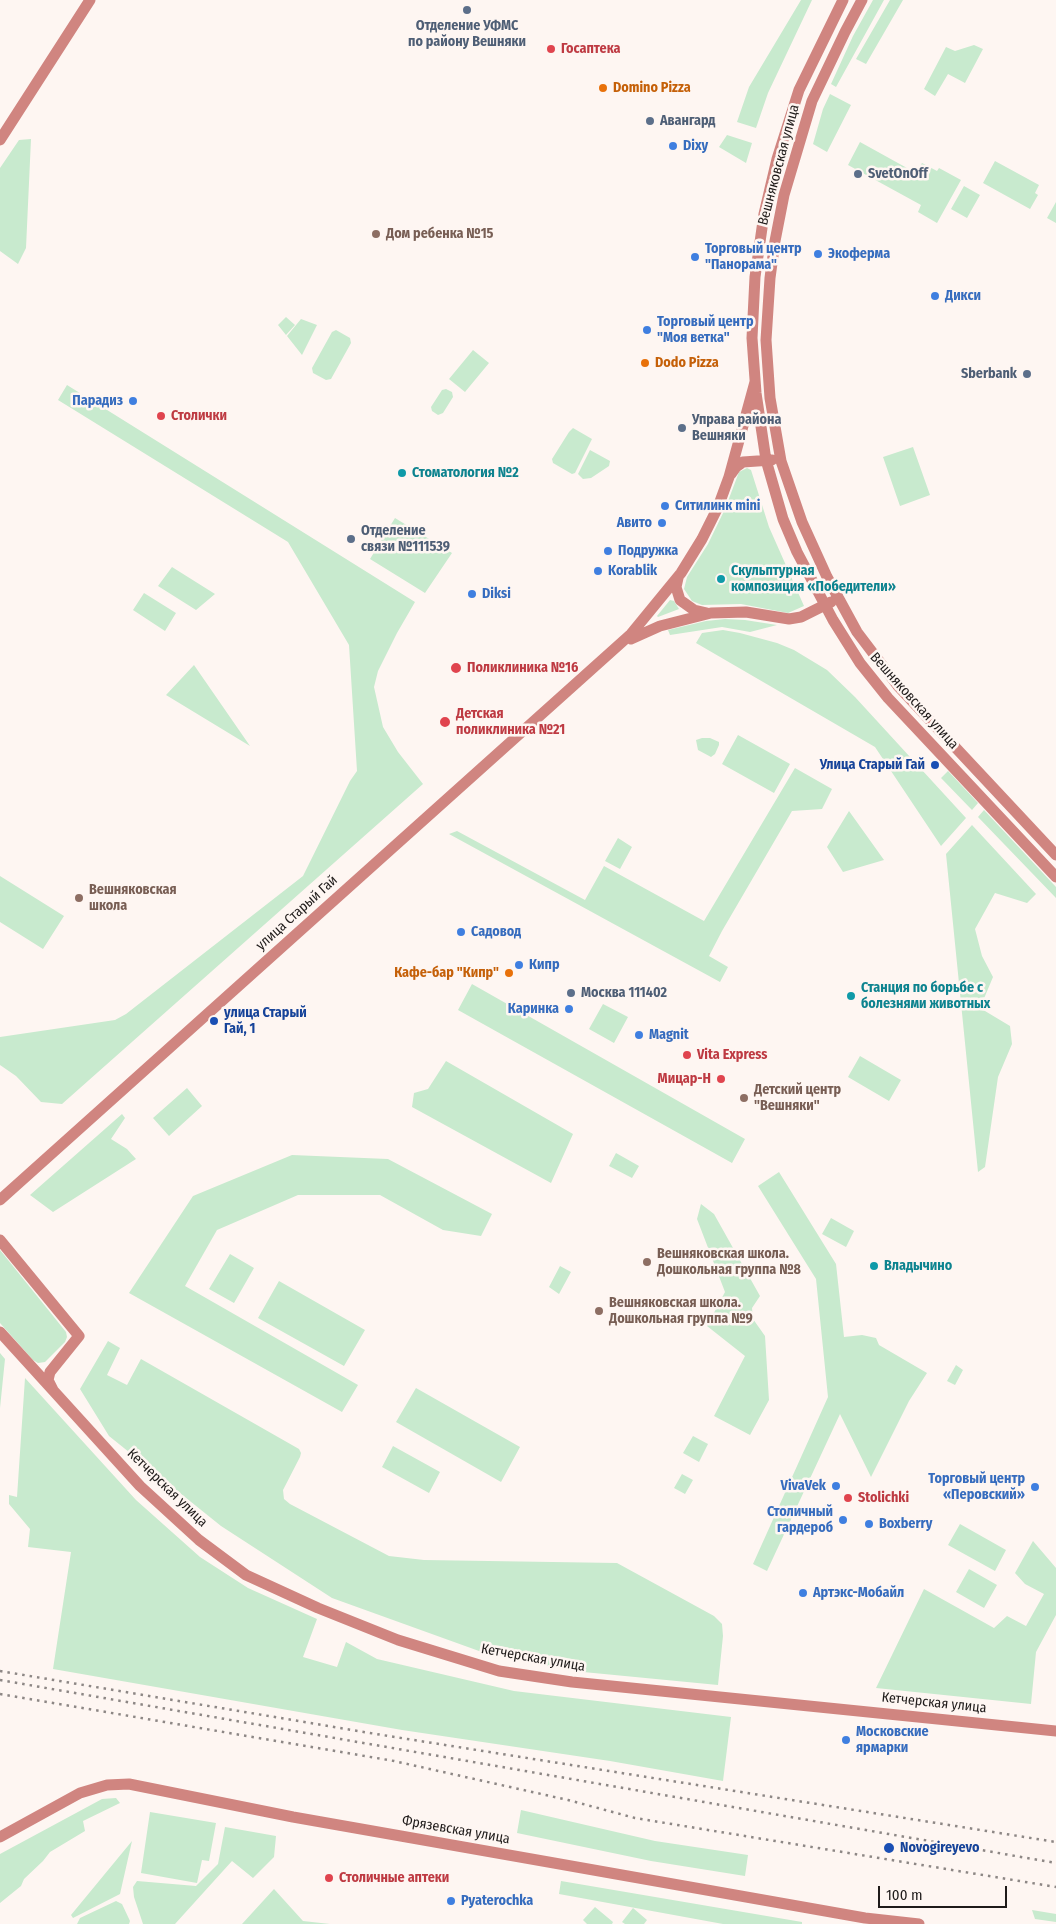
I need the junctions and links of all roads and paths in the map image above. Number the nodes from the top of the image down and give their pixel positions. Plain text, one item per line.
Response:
1 (90, 0) edge
2 (843, 0) edge
3 (862, 0) edge
4 (0, 140) edge
5 (755, 382) junction
6 (766, 460) junction
7 (781, 460) junction
8 (729, 477) junction
9 (681, 573) junction
10 (838, 597) junction
11 (824, 605) junction
12 (711, 613) junction
13 (615, 650) junction
14 (1056, 855) edge
15 (1056, 877) edge
16 (0, 1200) edge
17 (0, 1240) edge
18 (0, 1332) edge
19 (26, 1363) junction
20 (56, 1363) junction
21 (60, 1399) junction
22 (1056, 1731) edge
23 (0, 1837) edge
24 (919, 1924) edge

1 - 4 main road
2 - 5 main road, Вешняковская улица
3 - 7 main road, Вешняковская улица
5 - 6 main road, Вешняковская улица
5 - 8 main road, улица Старый Гай
6 - 7 main road, улица Старый Гай
6 - 8 main road, улица Старый Гай
6 - 11 main road, Вешняковская улица
7 - 10 main road, Вешняковская улица
8 - 9 main road, улица Старый Гай
9 - 12 main road, улица Старый Гай
9 - 13 main road, улица Старый Гай
10 - 11 main road, улица Старый Гай
10 - 14 main road, Вешняковская улица
11 - 12 main road, улица Старый Гай
11 - 15 main road, Вешняковская улица
12 - 13 main road, улица Старый Гай
13 - 16 main road, улица Старый Гай
17 - 20 main road, Кетчерская улица
18 - 19 main road, Кетчерская улица
19 - 20 main road
19 - 21 main road, Кетчерская улица
20 - 21 main road, Кетчерская улица
21 - 22 main road, Кетчерская улица
23 - 24 main road, Фрязевская улица

